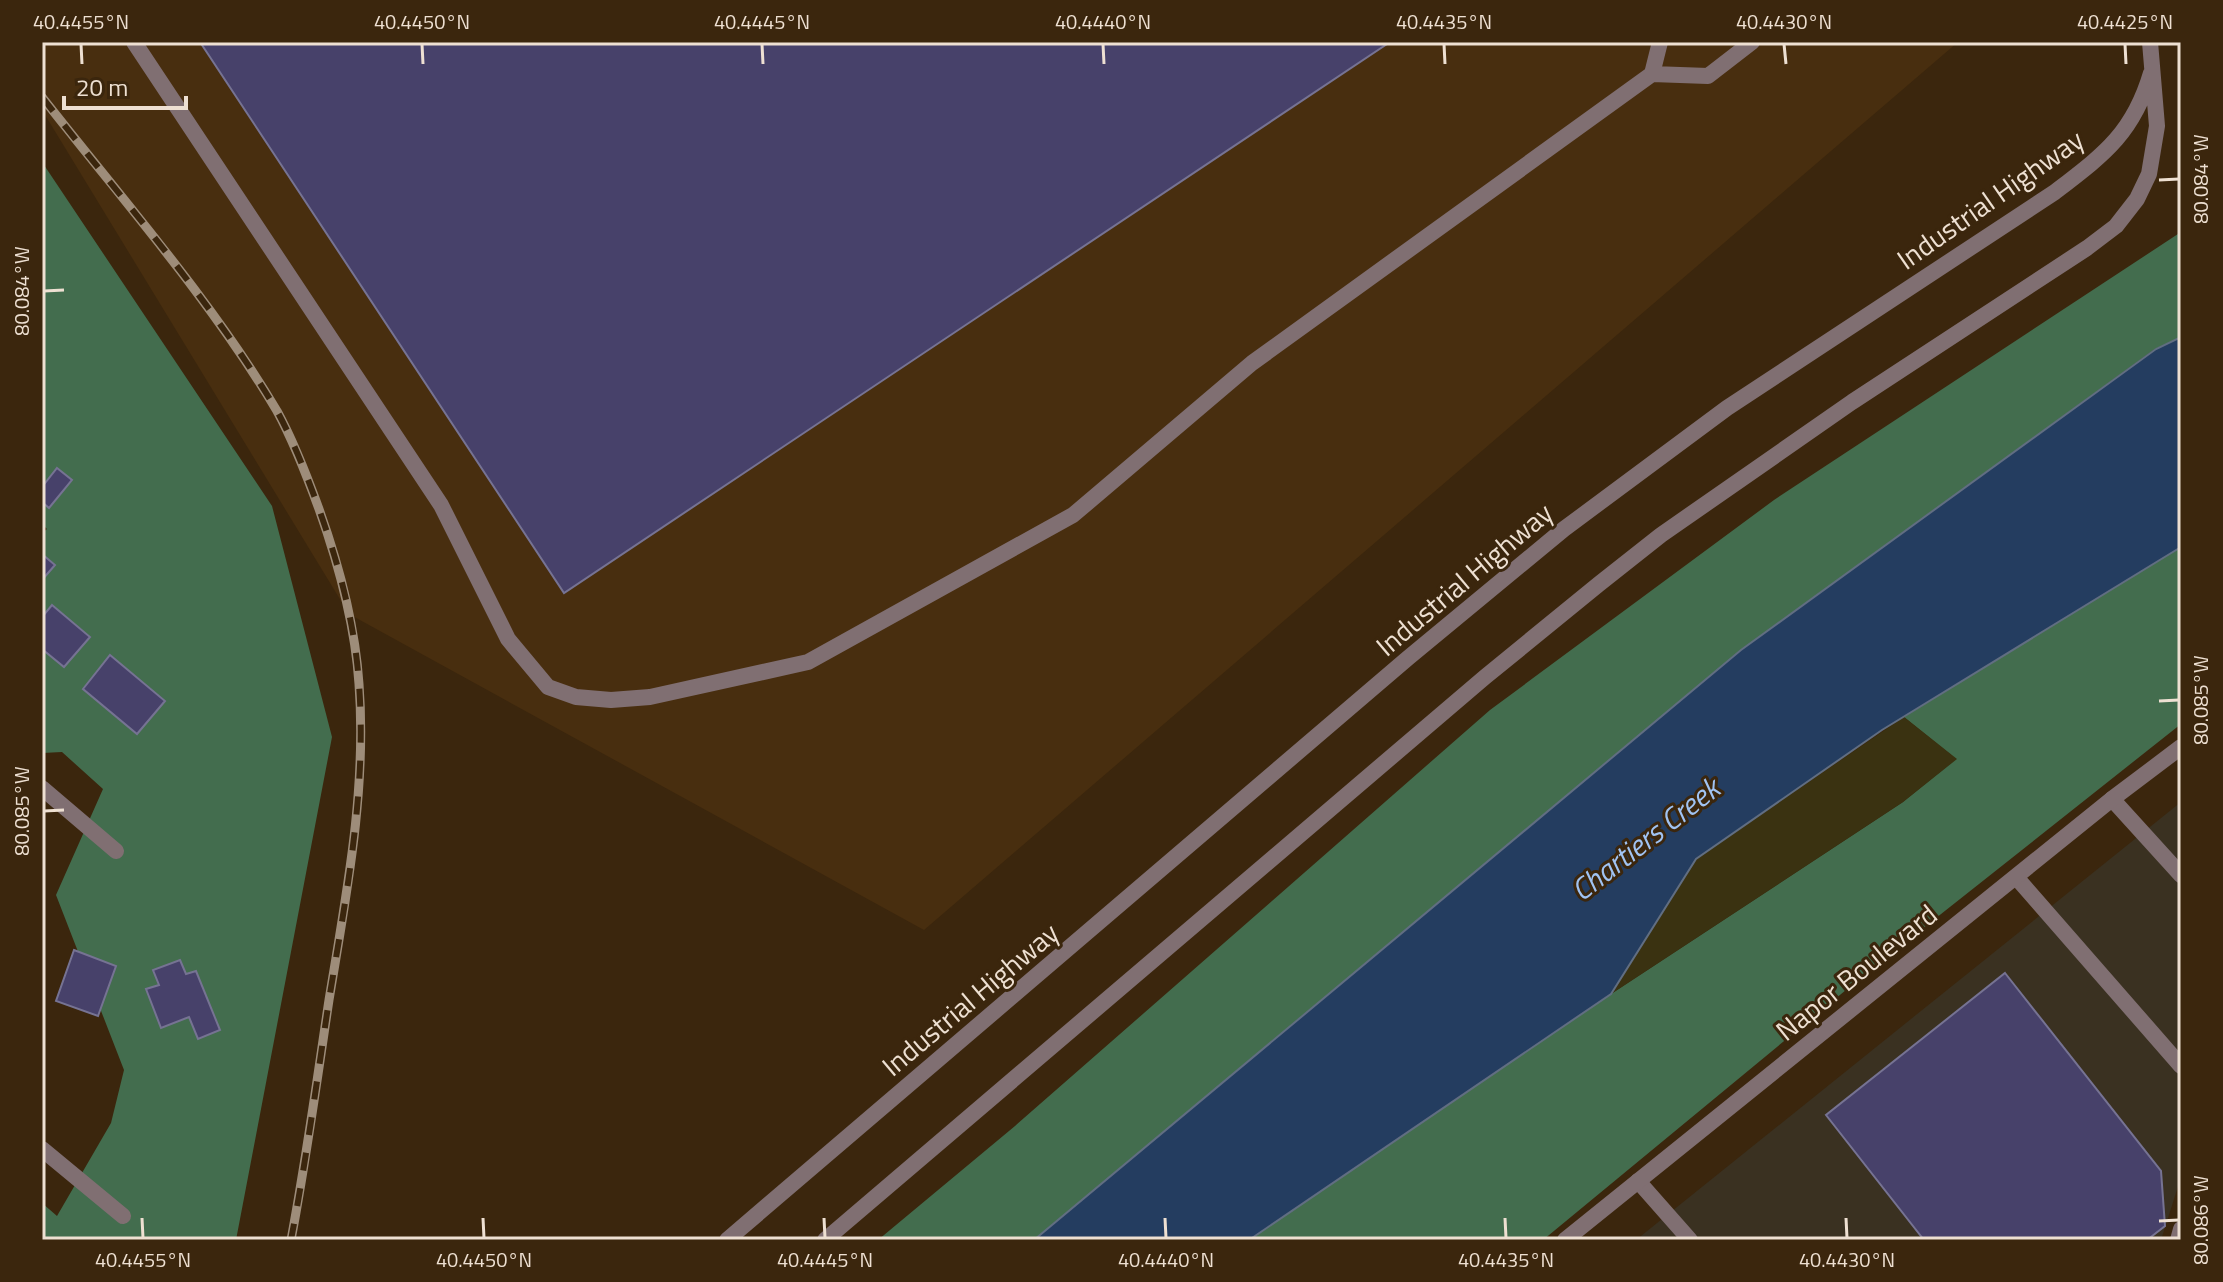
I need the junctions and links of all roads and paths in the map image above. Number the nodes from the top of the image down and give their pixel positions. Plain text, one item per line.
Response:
1 (134, 42) edge
2 (1660, 42) edge
3 (1752, 42) edge
4 (2150, 42) edge
5 (2151, 73) junction
6 (1652, 74) junction
7 (2181, 747) edge
8 (42, 788) edge
9 (2112, 799) junction
10 (116, 851) dead end
11 (2181, 875) edge
12 (2016, 877) junction
13 (2181, 1066) edge
14 (42, 1149) edge
15 (1638, 1181) junction
16 (123, 1216) dead end
17 (2181, 1229) edge
18 (727, 1240) edge
19 (825, 1240) edge
20 (1565, 1240) edge
21 (1690, 1240) edge
22 (2178, 1240) edge

1 - 6 street
2 - 6 street
3 - 6 street
4 - 5 street
5 - 18 street, Industrial Highway
5 - 19 street
7 - 9 street, Napor Boulevard
8 - 10 street
9 - 11 street
9 - 12 street, Napor Boulevard
12 - 13 street
12 - 15 street, Napor Boulevard
14 - 16 street
15 - 20 street, Napor Boulevard
15 - 21 street
17 - 22 street

